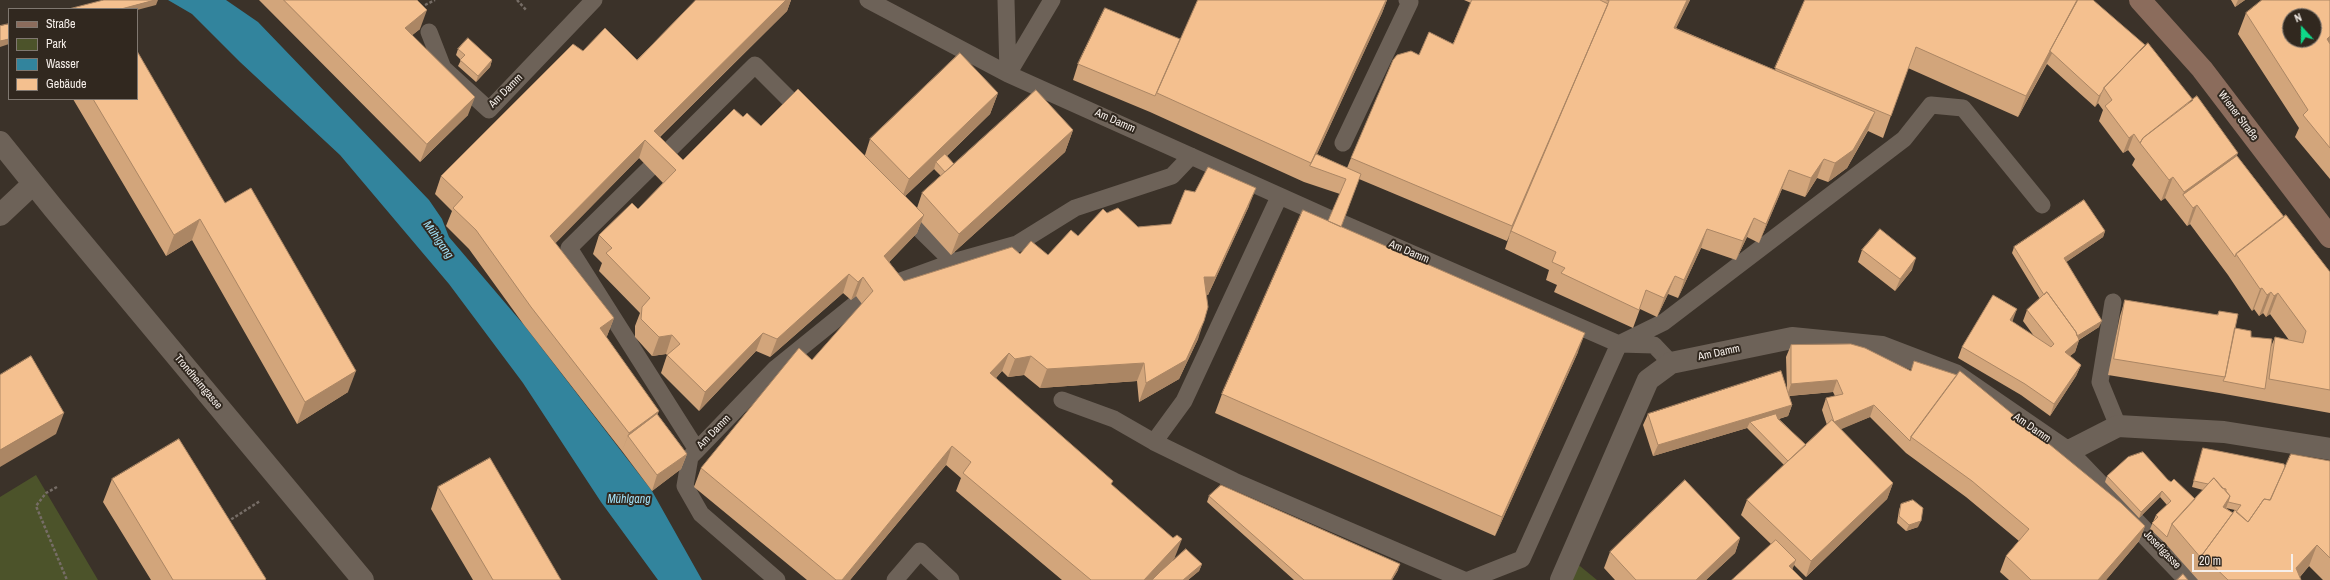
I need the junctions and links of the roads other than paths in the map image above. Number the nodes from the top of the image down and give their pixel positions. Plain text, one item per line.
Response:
1 (594, 0) edge
2 (868, 0) edge
3 (1006, 0) edge
4 (1052, 0) edge
5 (1407, 0) edge
6 (2140, 0) edge
7 (428, 32) edge
8 (1008, 74) junction
9 (817, 127) edge
10 (0, 142) edge
11 (1343, 143) dead end
12 (1191, 156) junction
13 (33, 184) junction
14 (1278, 197) junction
15 (891, 200) edge
16 (2042, 205) dead end
17 (0, 215) edge
18 (2330, 237) edge
19 (953, 262) junction
20 (887, 286) edge
21 (860, 300) edge
22 (2113, 302) dead end
23 (1620, 344) junction
24 (1671, 363) junction
25 (1062, 400) dead end
26 (2118, 426) junction
27 (1154, 442) junction
28 (2330, 448) edge
29 (697, 450) junction
30 (2067, 452) junction
31 (363, 580) edge
32 (777, 580) edge
33 (895, 580) edge
34 (950, 580) edge
35 (1464, 580) edge
36 (1469, 580) edge
37 (1561, 580) edge
38 (2190, 580) edge

1 - 7 lane, Am Damm
2 - 8 lane, Am Damm
3 - 8 lane
4 - 8 lane
5 - 11 lane
6 - 18 main road, Wiener Straße
8 - 12 lane, Am Damm
9 - 29 lane
10 - 13 street, Trondheimgasse
12 - 14 lane, Am Damm
12 - 19 lane
13 - 17 street
13 - 31 street, Trondheimgasse
14 - 23 lane, Am Damm
14 - 27 lane
15 - 19 lane
16 - 23 lane
19 - 20 lane
21 - 29 lane, Am Damm
22 - 26 lane
23 - 24 lane, Am Damm
23 - 36 lane
24 - 30 street, Am Damm
24 - 37 street, Am Damm
25 - 27 lane
26 - 28 street
26 - 30 street
27 - 35 lane
29 - 32 lane, Am Damm
30 - 38 street, Josefigasse
33 - 34 lane

